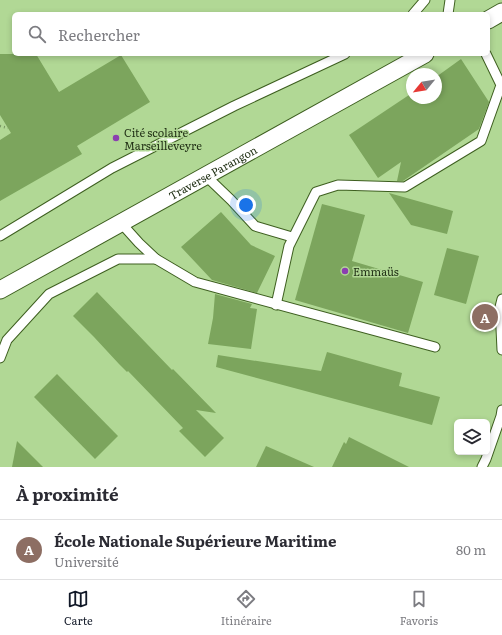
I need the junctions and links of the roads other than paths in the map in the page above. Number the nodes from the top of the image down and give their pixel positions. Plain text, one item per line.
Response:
1 (425, 0) edge
2 (450, 0) edge
3 (415, 12) edge
4 (448, 12) edge
5 (502, 12) edge
6 (490, 19) edge
7 (341, 56) edge
8 (421, 56) edge
9 (487, 56) edge
10 (206, 176) junction
11 (121, 223) junction
12 (0, 236) edge
13 (292, 237) junction
14 (156, 259) junction
15 (0, 290) edge
16 (502, 299) edge
17 (276, 305) junction
18 (435, 347) dead end
19 (502, 350) edge
20 (0, 358) edge
21 (502, 410) edge
22 (482, 467) edge

1 - 3 lane
2 - 4 lane
5 - 6 street
7 - 12 lane
8 - 10 street, Traverse Parangon
9 - 13 lane
10 - 11 street, Traverse Parangon
10 - 13 lane
11 - 14 lane
11 - 15 street, Traverse Parangon
13 - 17 lane
14 - 17 lane
14 - 20 lane
16 - 19 lane
17 - 18 lane
21 - 22 lane

